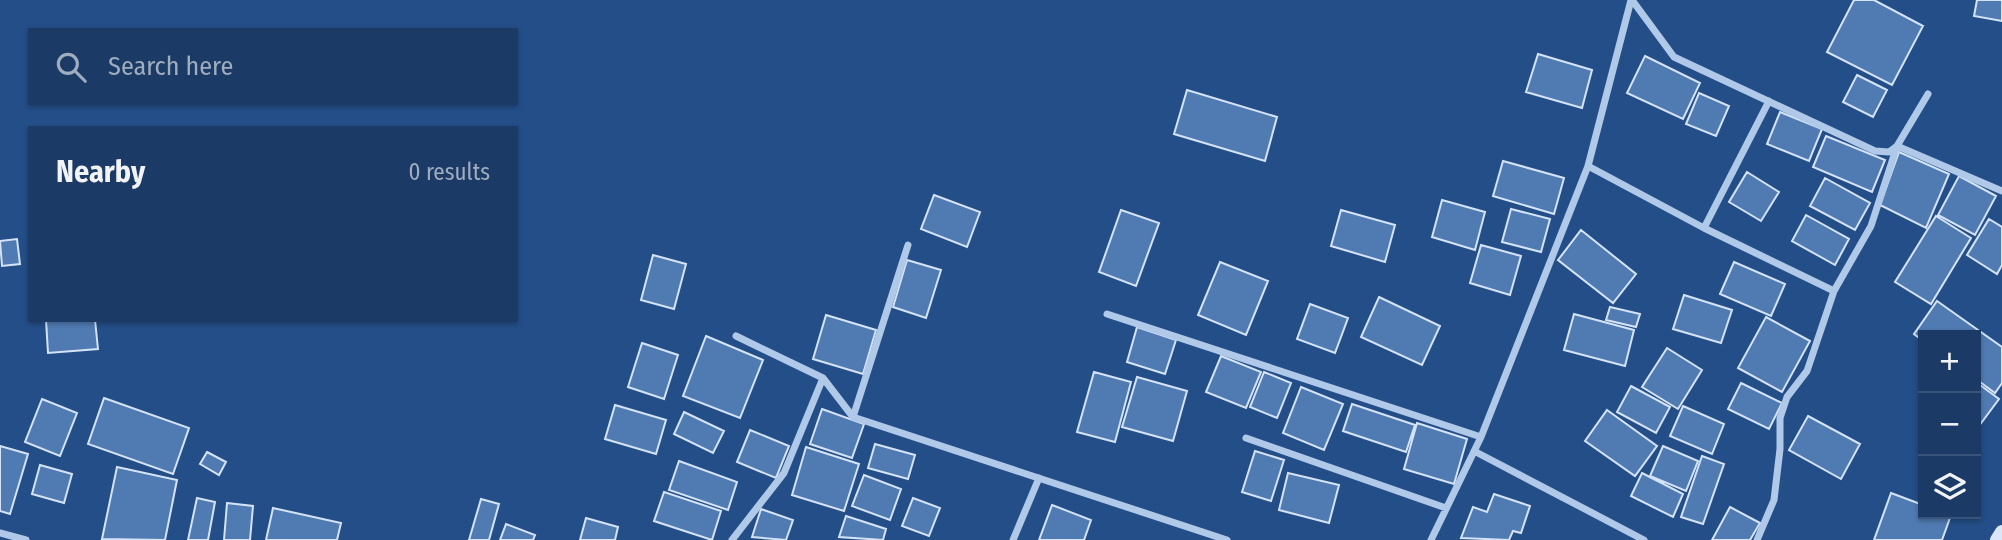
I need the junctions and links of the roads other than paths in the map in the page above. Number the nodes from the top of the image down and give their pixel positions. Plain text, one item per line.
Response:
1 (1631, 0) edge
2 (1928, 94) dead end
3 (1769, 102) junction
4 (1897, 146) junction
5 (1588, 166) junction
6 (2002, 191) edge
7 (1704, 228) junction
8 (908, 245) dead end
9 (1834, 291) junction
10 (1107, 314) dead end
11 (736, 336) dead end
12 (823, 378) junction
13 (853, 417) junction
14 (1481, 437) junction
15 (1246, 438) dead end
16 (1474, 451) junction
17 (1039, 478) junction
18 (1446, 508) junction
19 (2002, 532) edge
20 (0, 533) edge
21 (26, 540) edge
22 (732, 540) edge
23 (1013, 540) edge
24 (1227, 540) edge
25 (1431, 540) edge
26 (1644, 540) edge
27 (1757, 540) edge
28 (1997, 540) edge

1 - 3 street
1 - 5 street
2 - 4 street
3 - 4 street
3 - 7 street
4 - 6 street
4 - 9 street
5 - 7 street
5 - 14 street
7 - 9 street
8 - 13 street
9 - 27 street
10 - 14 street
11 - 12 street
12 - 13 street
12 - 22 street
13 - 17 street
14 - 16 street
15 - 18 street
16 - 18 street
16 - 26 street
17 - 23 street
17 - 24 street
18 - 25 street
19 - 28 street
20 - 21 street

